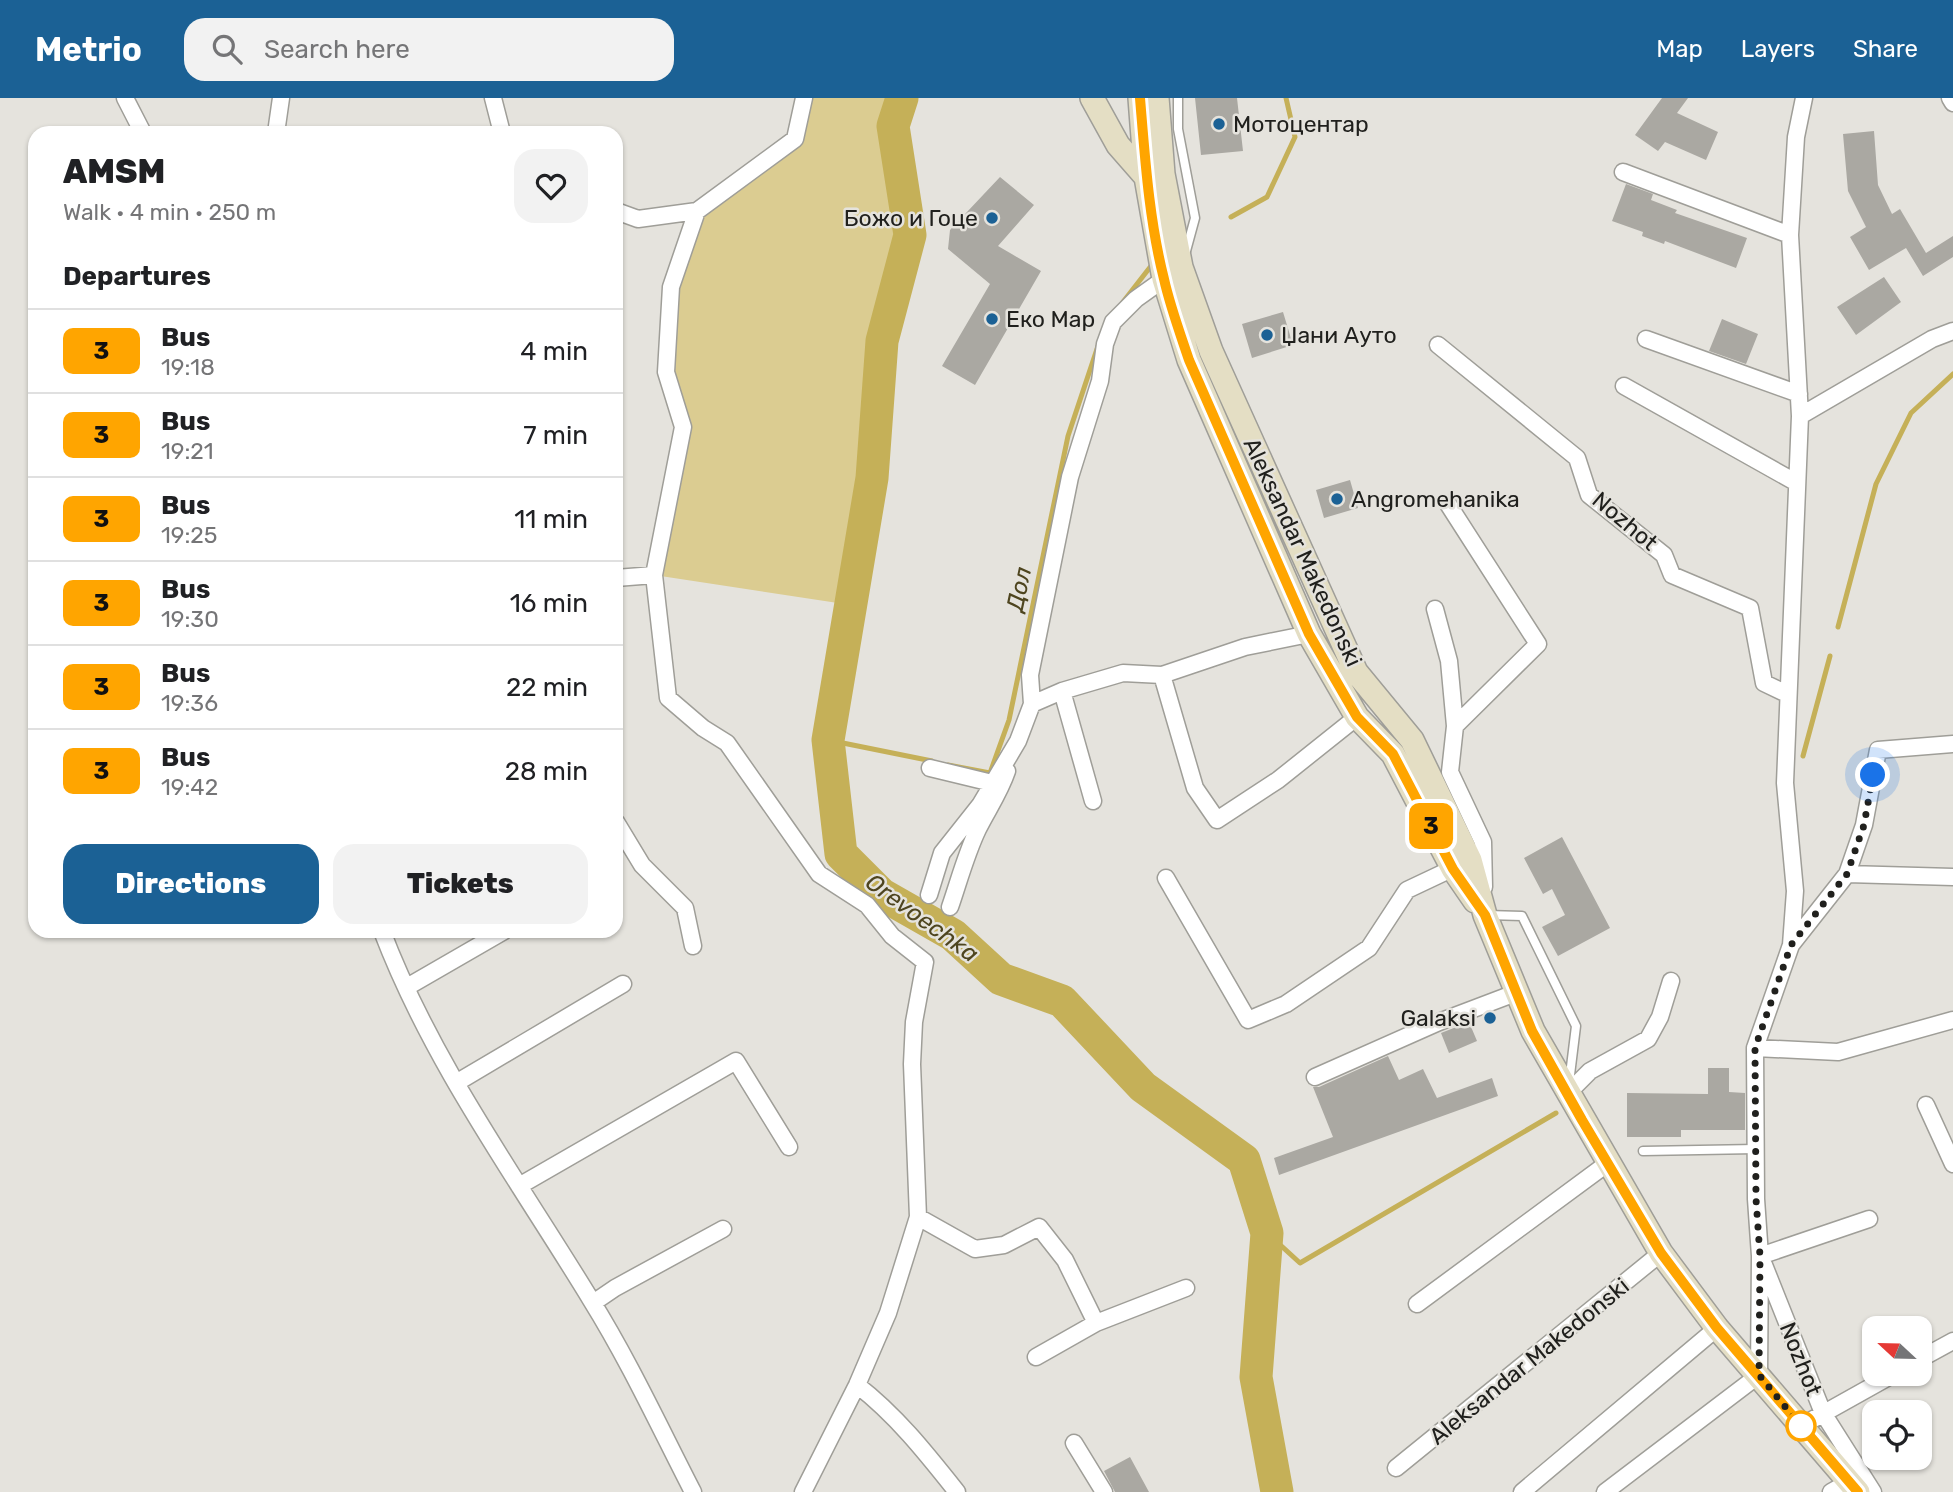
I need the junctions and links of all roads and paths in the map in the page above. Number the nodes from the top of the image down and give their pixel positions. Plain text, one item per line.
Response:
1 (125, 98) edge
2 (281, 98) edge
3 (493, 98) edge
4 (804, 98) edge
5 (1092, 98) edge
6 (1140, 98) edge
7 (1157, 98) edge
8 (1178, 98) edge
9 (1804, 98) edge
10 (1950, 98) edge
11 (1953, 103) edge
12 (139, 126) edge
13 (277, 126) edge
14 (500, 126) edge
15 (1623, 172) dead end
16 (1155, 175) junction
17 (697, 211) junction
18 (623, 214) edge
19 (1790, 235) junction
20 (1172, 273) junction
21 (1953, 331) edge
22 (1646, 339) dead end
23 (1438, 345) dead end
24 (1624, 386) dead end
25 (1798, 394) junction
26 (1800, 416) junction
27 (1797, 482) junction
28 (1448, 504) dead end
29 (654, 575) junction
30 (623, 577) edge
31 (1434, 610) dead end
32 (1309, 634) junction
33 (1162, 676) junction
34 (1062, 691) junction
35 (1787, 694) junction
36 (1032, 704) junction
37 (1357, 717) junction
38 (1455, 726) junction
39 (1017, 741) junction
40 (1953, 744) edge
41 (930, 768) dead end
42 (992, 783) junction
43 (1093, 801) dead end
44 (623, 834) edge
45 (1461, 865) junction
46 (1847, 874) junction
47 (1953, 877) edge
48 (1166, 878) dead end
49 (929, 895) dead end
50 (950, 907) dead end
51 (1485, 915) junction
52 (388, 938) edge
53 (492, 938) edge
54 (1791, 945) junction
55 (693, 946) dead end
56 (1671, 981) dead end
57 (623, 984) dead end
58 (407, 987) junction
59 (1518, 992) junction
60 (1953, 1020) edge
61 (1755, 1048) junction
62 (1315, 1077) dead end
63 (456, 1083) junction
64 (1568, 1093) junction
65 (1926, 1105) dead end
66 (789, 1147) dead end
67 (1756, 1149) junction
68 (1643, 1151) dead end
69 (1608, 1163) junction
70 (1953, 1164) edge
71 (519, 1185) junction
72 (918, 1217) junction
73 (1869, 1219) dead end
74 (723, 1229) dead end
75 (1661, 1253) junction
76 (1760, 1256) junction
77 (1186, 1288) dead end
78 (593, 1303) junction
79 (1417, 1304) dead end
80 (1096, 1323) junction
81 (1717, 1328) junction
82 (1952, 1344) edge
83 (1932, 1353) edge
84 (1036, 1357) dead end
85 (1759, 1375) junction
86 (857, 1385) junction
87 (1872, 1386) edge
88 (1823, 1413) junction
89 (1801, 1426) junction
90 (1074, 1443) dead end
91 (1396, 1468) dead end
92 (1850, 1485) edge
93 (806, 1491) edge
94 (693, 1492) edge
95 (957, 1492) edge
96 (1104, 1492) edge
97 (1522, 1492) edge
98 (1605, 1492) edge
99 (1873, 1492) edge

1 - 12 street
2 - 13 street
3 - 14 street
4 - 17 street
5 - 16 street
6 - 16 street, Aleksandar Makedonski
7 - 16 street, Aleksandar Makedonski
8 - 20 lane
9 - 19 street, Nozhot
10 - 11 street
15 - 19 street
16 - 20 street, Aleksandar Makedonski
17 - 18 street
17 - 29 street
19 - 25 street, Nozhot
20 - 32 street, Aleksandar Makedonski
20 - 36 street
20 - 45 street, Aleksandar Makedonski
21 - 26 street
22 - 25 street
23 - 35 street, Nozhot
24 - 27 street
25 - 26 street, Nozhot
26 - 27 street, Nozhot
27 - 35 street, Nozhot
28 - 38 street
29 - 30 street
29 - 72 street
31 - 38 street, Aleksandar Makedonski
32 - 33 street, Aleksandar Makedonski
32 - 37 street, Aleksandar Makedonski
33 - 34 street, Aleksandar Makedonski
33 - 37 street
34 - 36 street, Aleksandar Makedonski
34 - 43 street
35 - 54 street, Nozhot
36 - 39 street
37 - 45 street, Aleksandar Makedonski
38 - 51 street, Aleksandar Makedonski
39 - 42 street
39 - 50 street
40 - 46 street, Nozhot
41 - 42 street
42 - 49 street
44 - 55 street
45 - 48 street
45 - 51 street, Aleksandar Makedonski
46 - 47 street
46 - 54 street, Nozhot
51 - 59 street, Aleksandar Makedonski
51 - 64 lane
52 - 58 street
53 - 58 street
54 - 61 street, Nozhot
56 - 64 street
57 - 63 street
58 - 63 street
59 - 62 street
59 - 64 street, Aleksandar Makedonski
60 - 61 street
61 - 67 street, Nozhot
63 - 71 street
64 - 69 street, Aleksandar Makedonski
65 - 70 street
66 - 71 street
67 - 68 lane
67 - 76 street, Nozhot
69 - 75 street, Aleksandar Makedonski
69 - 79 street
71 - 78 street
72 - 80 street
72 - 86 street
73 - 76 street
74 - 78 street
75 - 81 street, Aleksandar Makedonski
75 - 91 street, Aleksandar Makedonski
76 - 85 street, Nozhot
76 - 88 street, Nozhot
77 - 80 street
78 - 94 street
80 - 84 street
81 - 85 street, Aleksandar Makedonski
81 - 97 street
82 - 83 street
85 - 89 street, Aleksandar Makedonski
85 - 98 street
86 - 93 street
86 - 95 street
87 - 88 street
88 - 89 street
88 - 92 street, Nozhot
89 - 92 street, Aleksandar Makedonski
90 - 96 street
92 - 99 street, Nozhot

